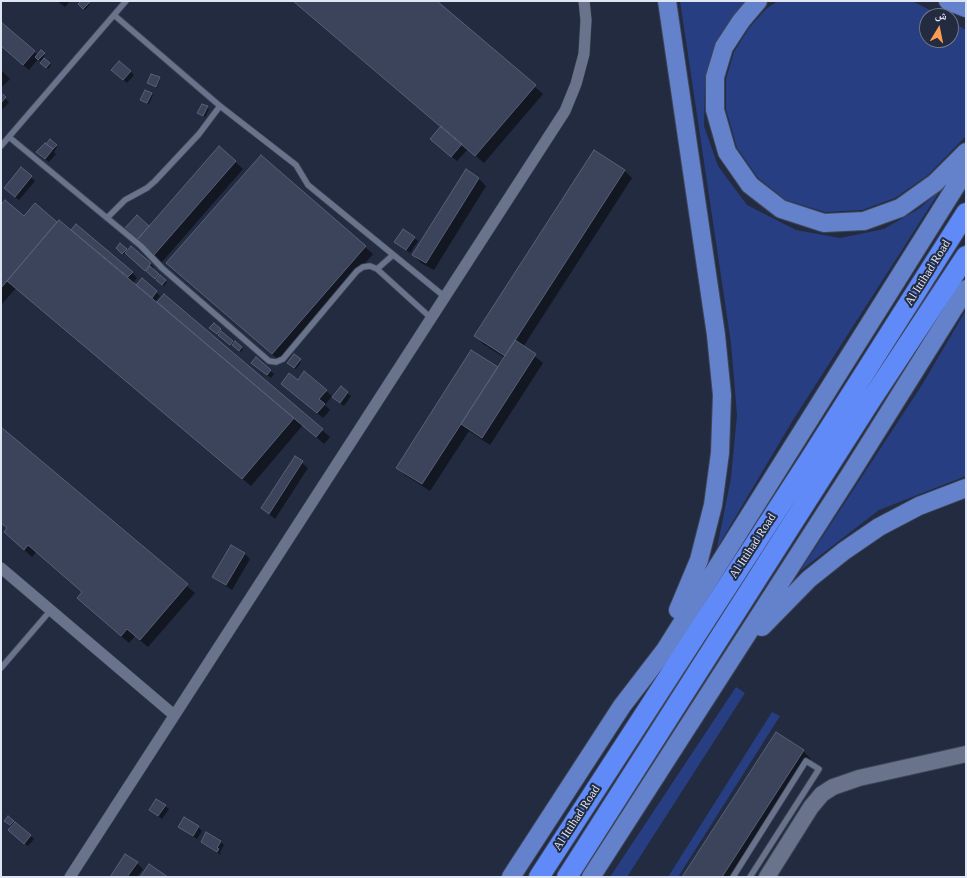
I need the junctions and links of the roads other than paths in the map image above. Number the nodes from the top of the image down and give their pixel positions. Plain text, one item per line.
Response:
1 (126, 1) edge
2 (584, 1) edge
3 (667, 1) edge
4 (758, 1) edge
5 (948, 1) edge
6 (962, 1) edge
7 (966, 4) edge
8 (966, 8) edge
9 (114, 15) junction
10 (220, 106) junction
11 (9, 137) junction
12 (1, 146) edge
13 (966, 152) edge
14 (966, 170) edge
15 (966, 213) edge
16 (107, 218) junction
17 (393, 255) junction
18 (966, 256) edge
19 (377, 270) junction
20 (966, 289) edge
21 (445, 297) junction
22 (431, 318) junction
23 (966, 488) edge
24 (1, 568) edge
25 (50, 611) junction
26 (1, 668) edge
27 (622, 706) junction
28 (698, 712) junction
29 (174, 715) junction
30 (966, 754) edge
31 (70, 877) edge
32 (511, 877) edge
33 (539, 877) edge
34 (567, 877) edge
35 (592, 877) edge
36 (733, 877) edge
37 (750, 877) edge
38 (767, 877) edge

1 - 9 lane
2 - 21 street
3 - 27 main road
4 - 13 main road
5 - 8 main road
6 - 7 street
9 - 10 lane
9 - 11 lane
10 - 16 lane
10 - 17 lane
11 - 12 lane
11 - 16 lane
14 - 27 main road
15 - 33 highway, Al Ittihad Road
16 - 19 lane
17 - 19 lane
17 - 21 lane
18 - 34 highway, Al Ittihad Road
19 - 22 lane
20 - 28 main road
21 - 22 street
22 - 29 street
23 - 28 main road
24 - 25 street
25 - 26 lane
25 - 29 street
27 - 32 main road
28 - 35 main road
29 - 31 street
30 - 38 street
36 - 37 lane

